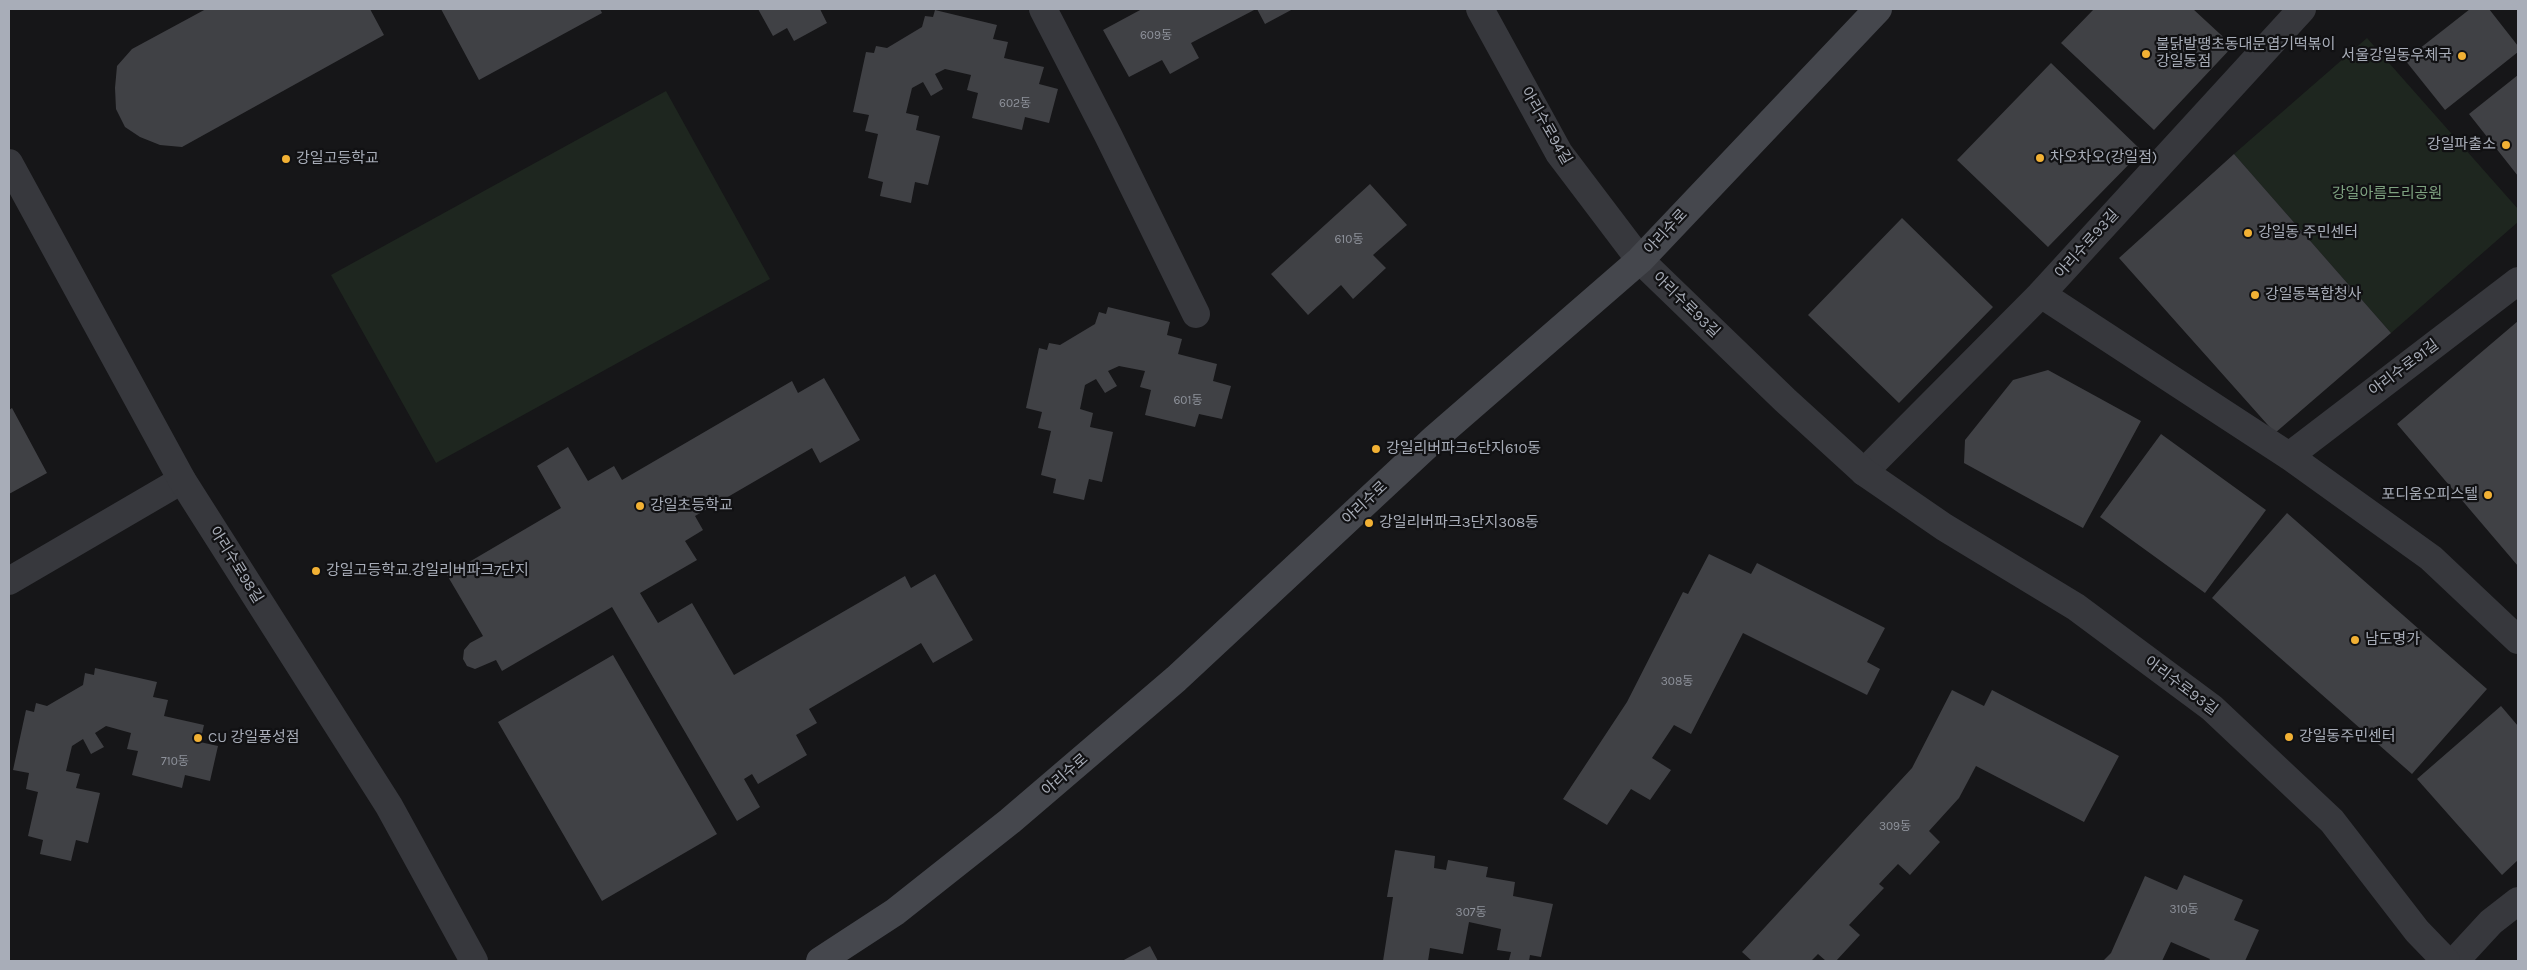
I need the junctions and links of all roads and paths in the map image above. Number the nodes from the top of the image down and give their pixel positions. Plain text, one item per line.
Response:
1 (1042, 9) edge
2 (1480, 9) edge
3 (1878, 9) edge
4 (2302, 9) edge
5 (9, 163) edge
6 (1640, 260) junction
7 (2518, 281) edge
8 (2041, 294) junction
9 (1196, 314) dead end
10 (2289, 456) junction
11 (1864, 472) junction
12 (182, 480) junction
13 (9, 581) edge
14 (2517, 637) edge
15 (2518, 901) edge
16 (474, 961) edge
17 (820, 961) edge
18 (2446, 961) edge
19 (2455, 961) edge

1 - 9 street
2 - 6 street, 아리수로94길
3 - 6 main road, 아리수로
4 - 8 street, 아리수로93길
5 - 12 street, 아리수로98길
6 - 11 street, 아리수로93길
6 - 17 main road, 아리수로
7 - 10 street, 아리수로91길
8 - 10 street
8 - 11 street, 아리수로93길
10 - 14 street
11 - 18 street, 아리수로93길
12 - 13 street
12 - 16 street, 아리수로98길
15 - 19 street

